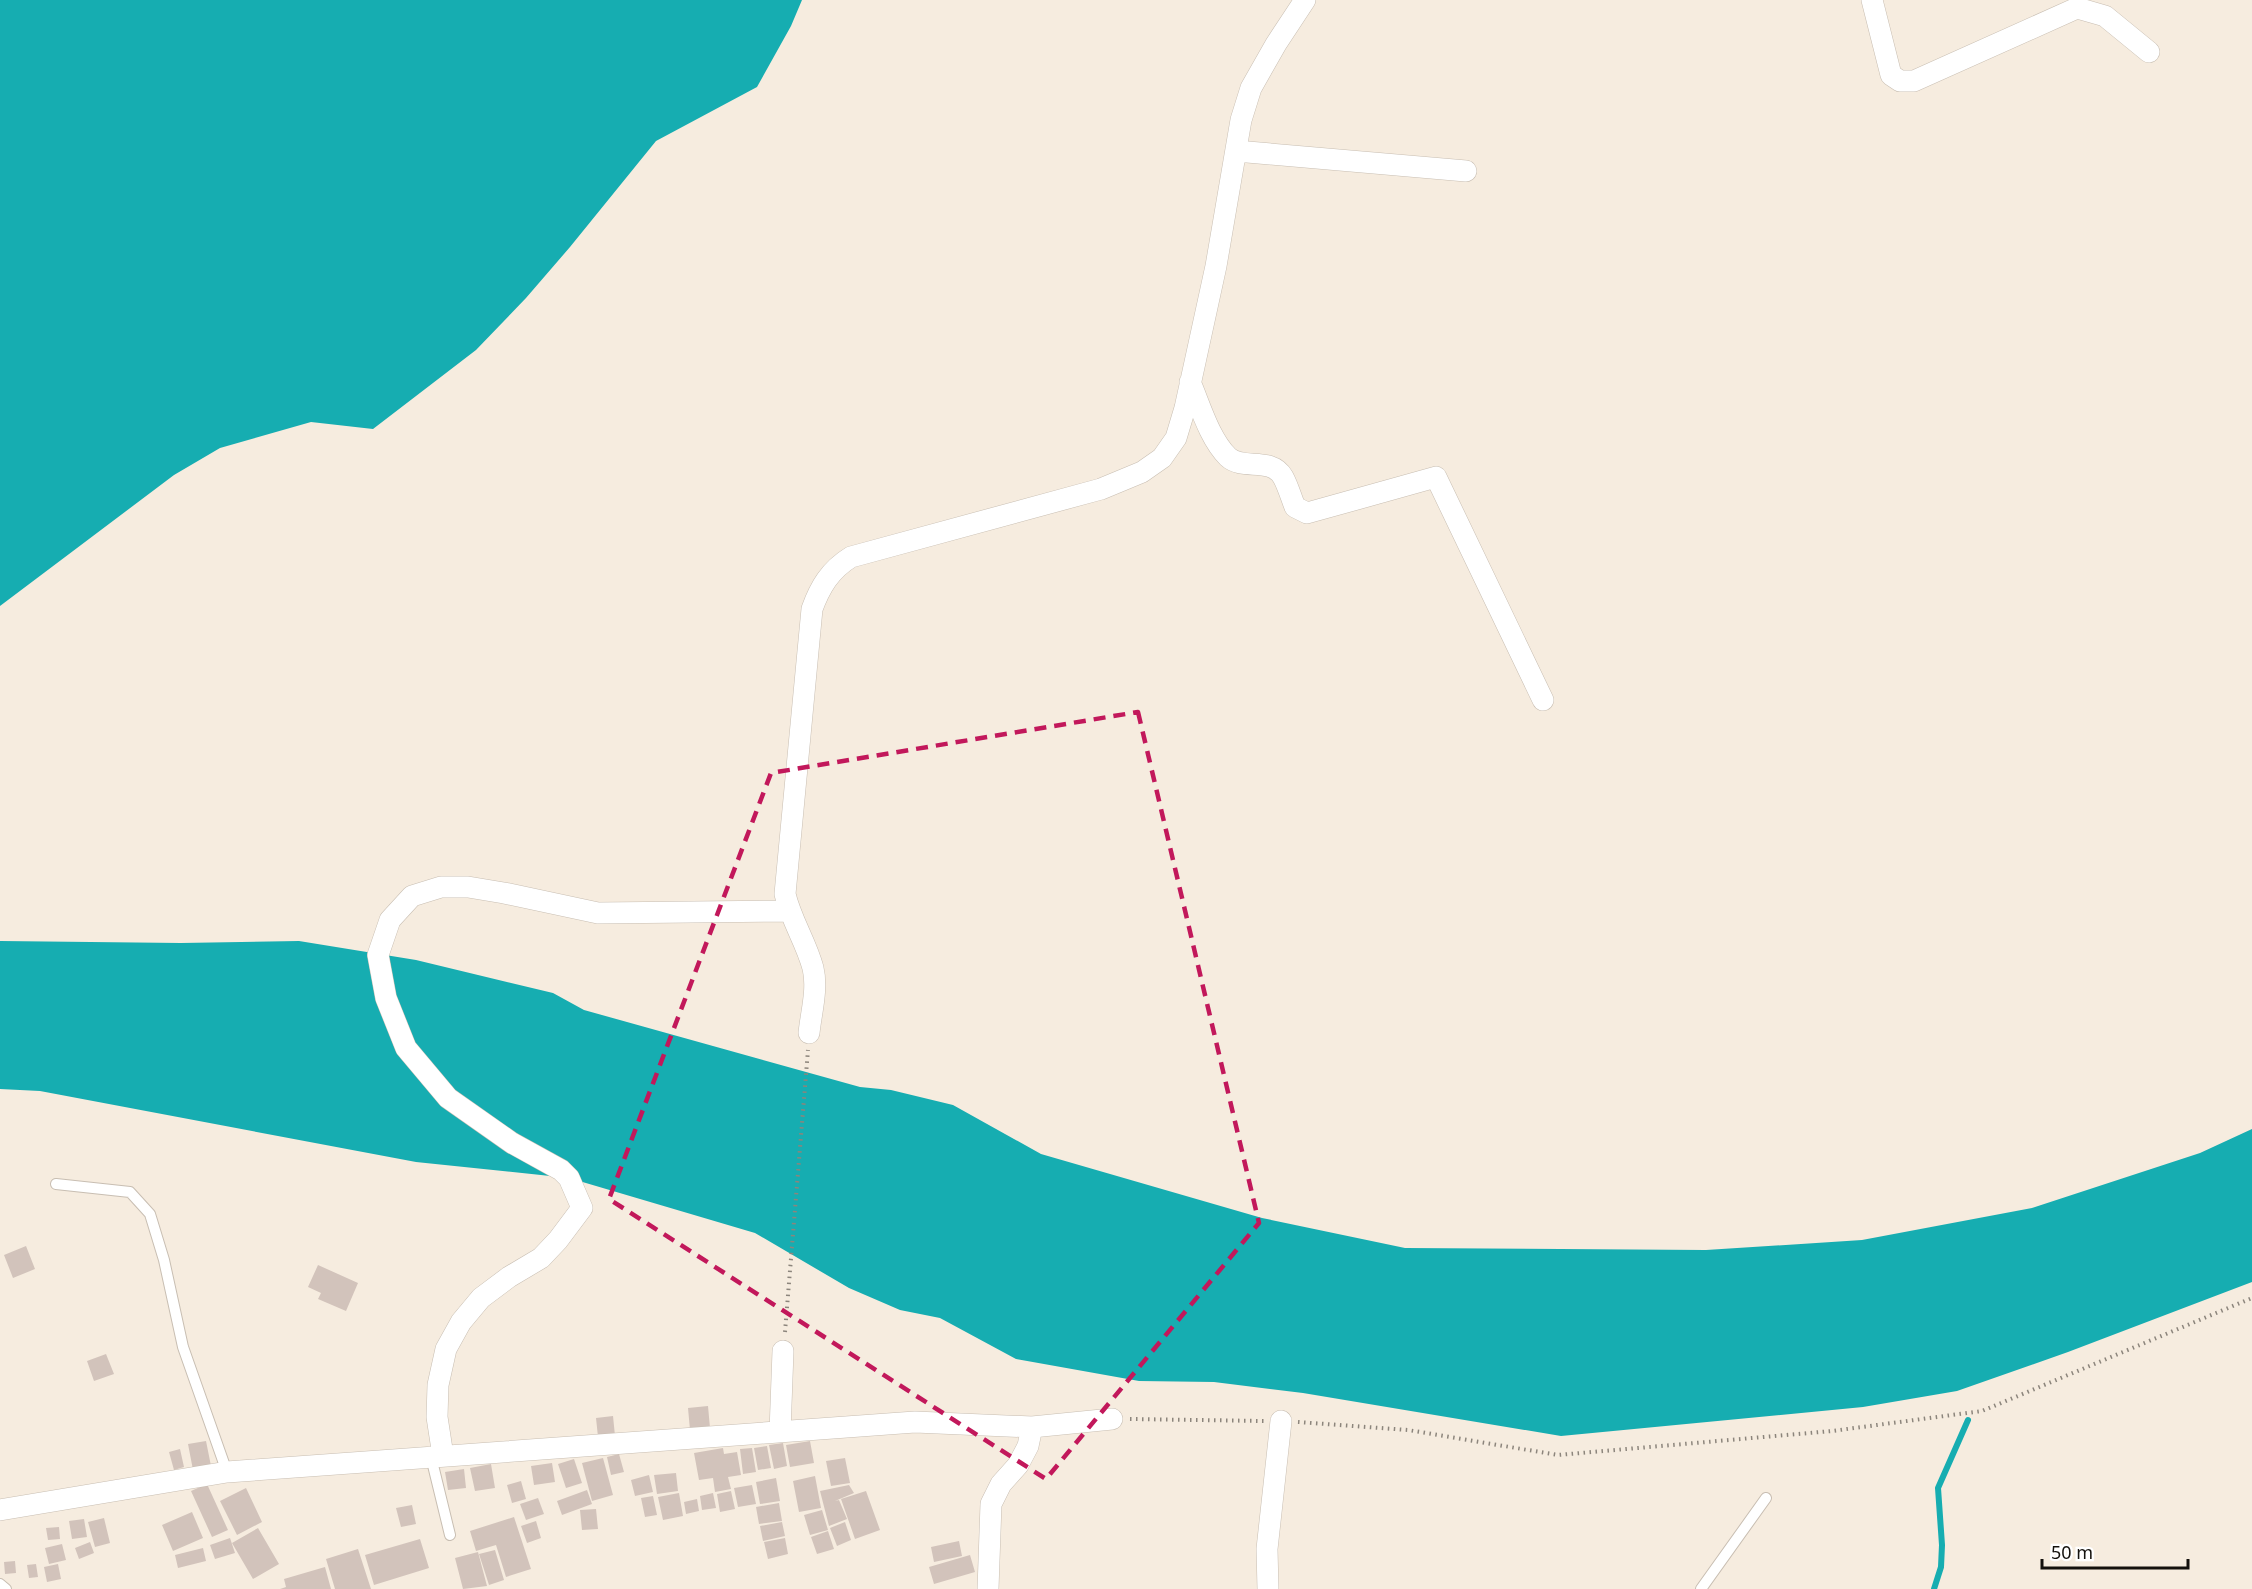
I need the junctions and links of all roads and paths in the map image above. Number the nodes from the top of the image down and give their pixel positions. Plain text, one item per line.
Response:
1 (1305, 0) edge
2 (1872, 0) edge
3 (2149, 52) dead end
4 (1236, 151) junction
5 (1466, 171) dead end
6 (1190, 382) junction
7 (1543, 700) dead end
8 (789, 911) junction
9 (809, 1033) joint
10 (56, 1184) dead end
11 (2252, 1298) edge
12 (783, 1351) joint
13 (1112, 1419) joint
14 (1281, 1421) junction
15 (1032, 1427) junction
16 (780, 1432) junction
17 (437, 1456) junction
18 (227, 1472) junction
19 (1766, 1498) dead end
20 (0, 1510) edge
21 (450, 1535) dead end
22 (0, 1584) edge
23 (6, 1589) edge
24 (988, 1589) edge
25 (1268, 1589) edge
26 (1701, 1589) edge

1 - 4 street
2 - 3 street
4 - 5 street
4 - 6 street
6 - 7 street
6 - 8 street
8 - 9 street
8 - 17 street
9 - 12 path
10 - 18 lane
11 - 14 path
12 - 16 street
13 - 14 path
13 - 15 street
14 - 25 street
15 - 16 street
15 - 24 street
16 - 17 street
17 - 18 street
17 - 21 lane
18 - 20 street
19 - 26 lane
22 - 23 lane

